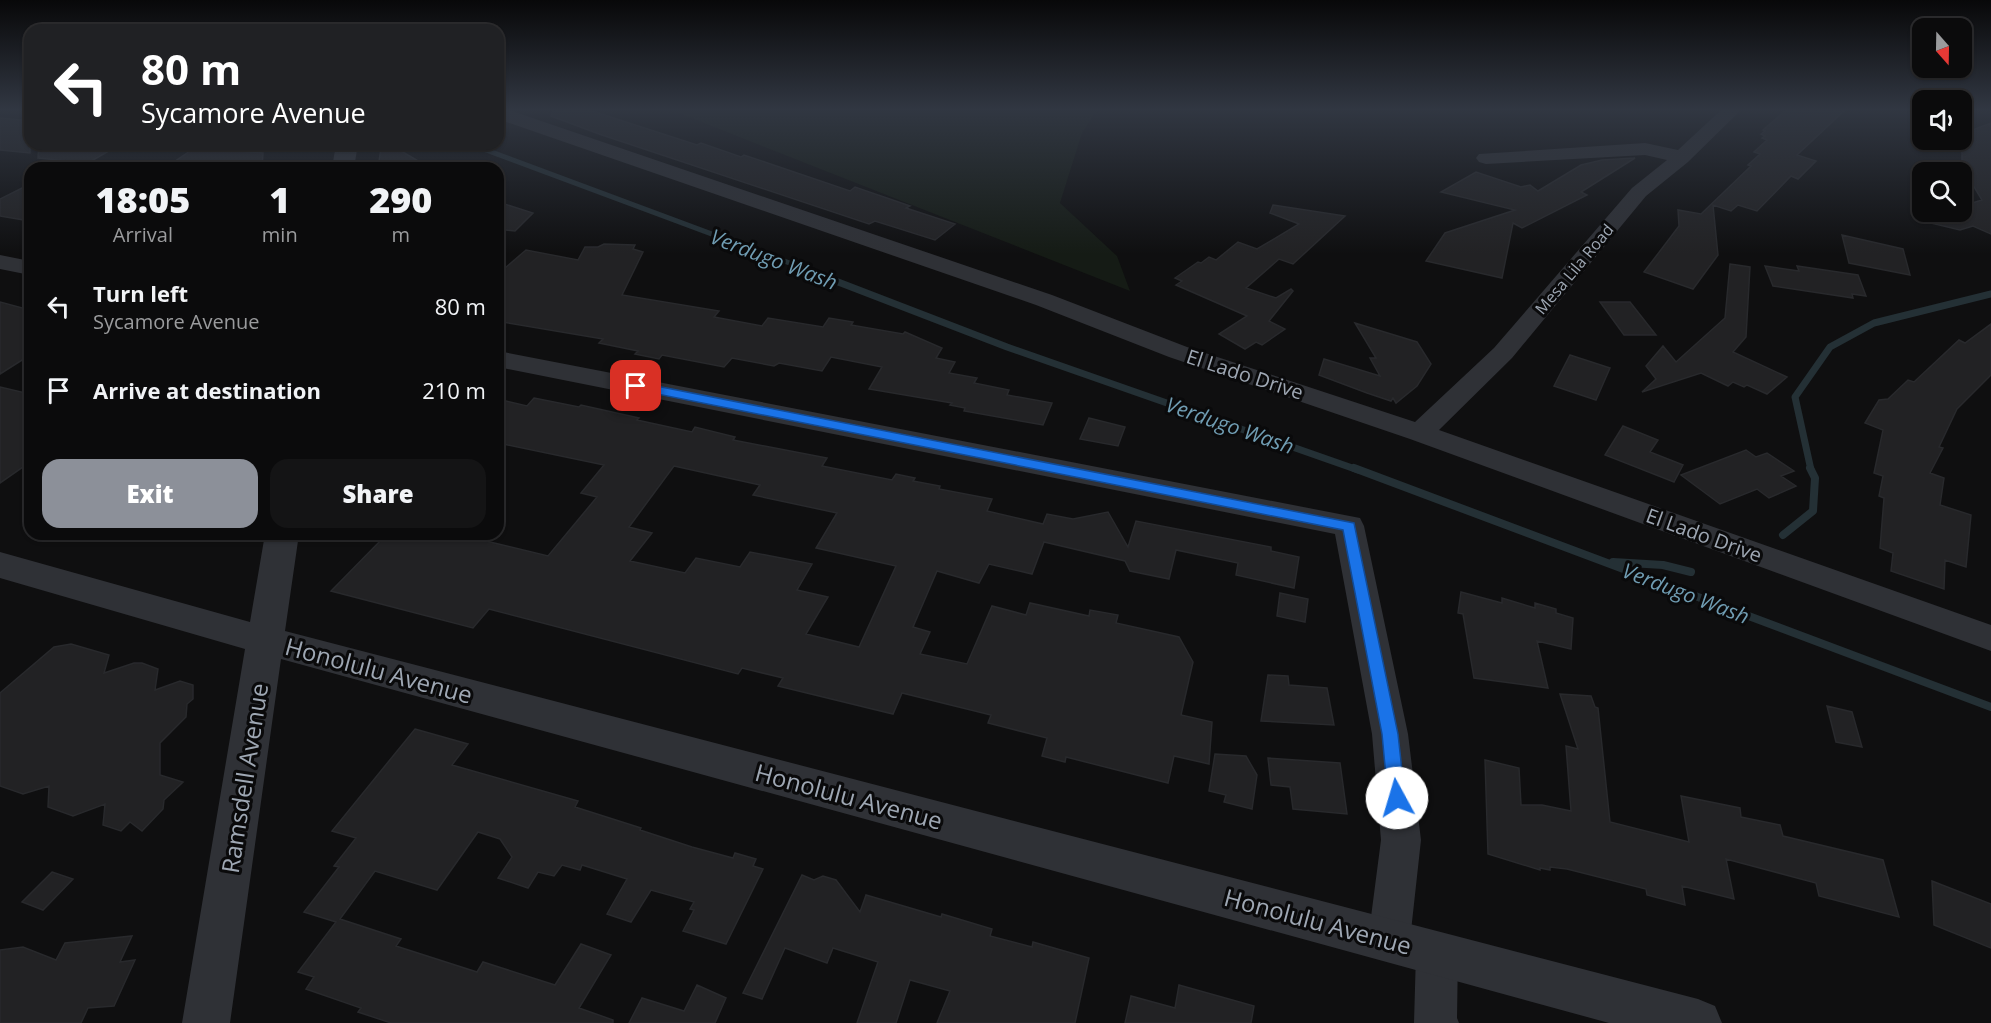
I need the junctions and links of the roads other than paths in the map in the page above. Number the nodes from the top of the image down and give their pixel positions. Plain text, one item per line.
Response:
1 (629, 158) edge
2 (1486, 158) dead end
3 (1491, 158) edge
4 (1681, 158) edge
5 (0, 262) edge
6 (24, 267) edge
7 (504, 360) edge
8 (1419, 433) junction
9 (281, 540) edge
10 (0, 565) edge
11 (1991, 638) edge
12 (267, 640) junction
13 (1389, 940) junction
14 (1437, 953) junction
15 (206, 1023) edge
16 (1437, 1023) edge
17 (1698, 1023) edge

1 - 8 street, El Lado Drive
2 - 3 street
4 - 8 street, Mesa Lila Road
5 - 6 street
7 - 13 street
8 - 11 street, El Lado Drive
9 - 12 street, Ramsdell Avenue
10 - 12 street, Honolulu Avenue
12 - 13 street, Honolulu Avenue
12 - 15 street, Ramsdell Avenue
13 - 14 street, Honolulu Avenue
14 - 16 street
14 - 17 street, Honolulu Avenue

